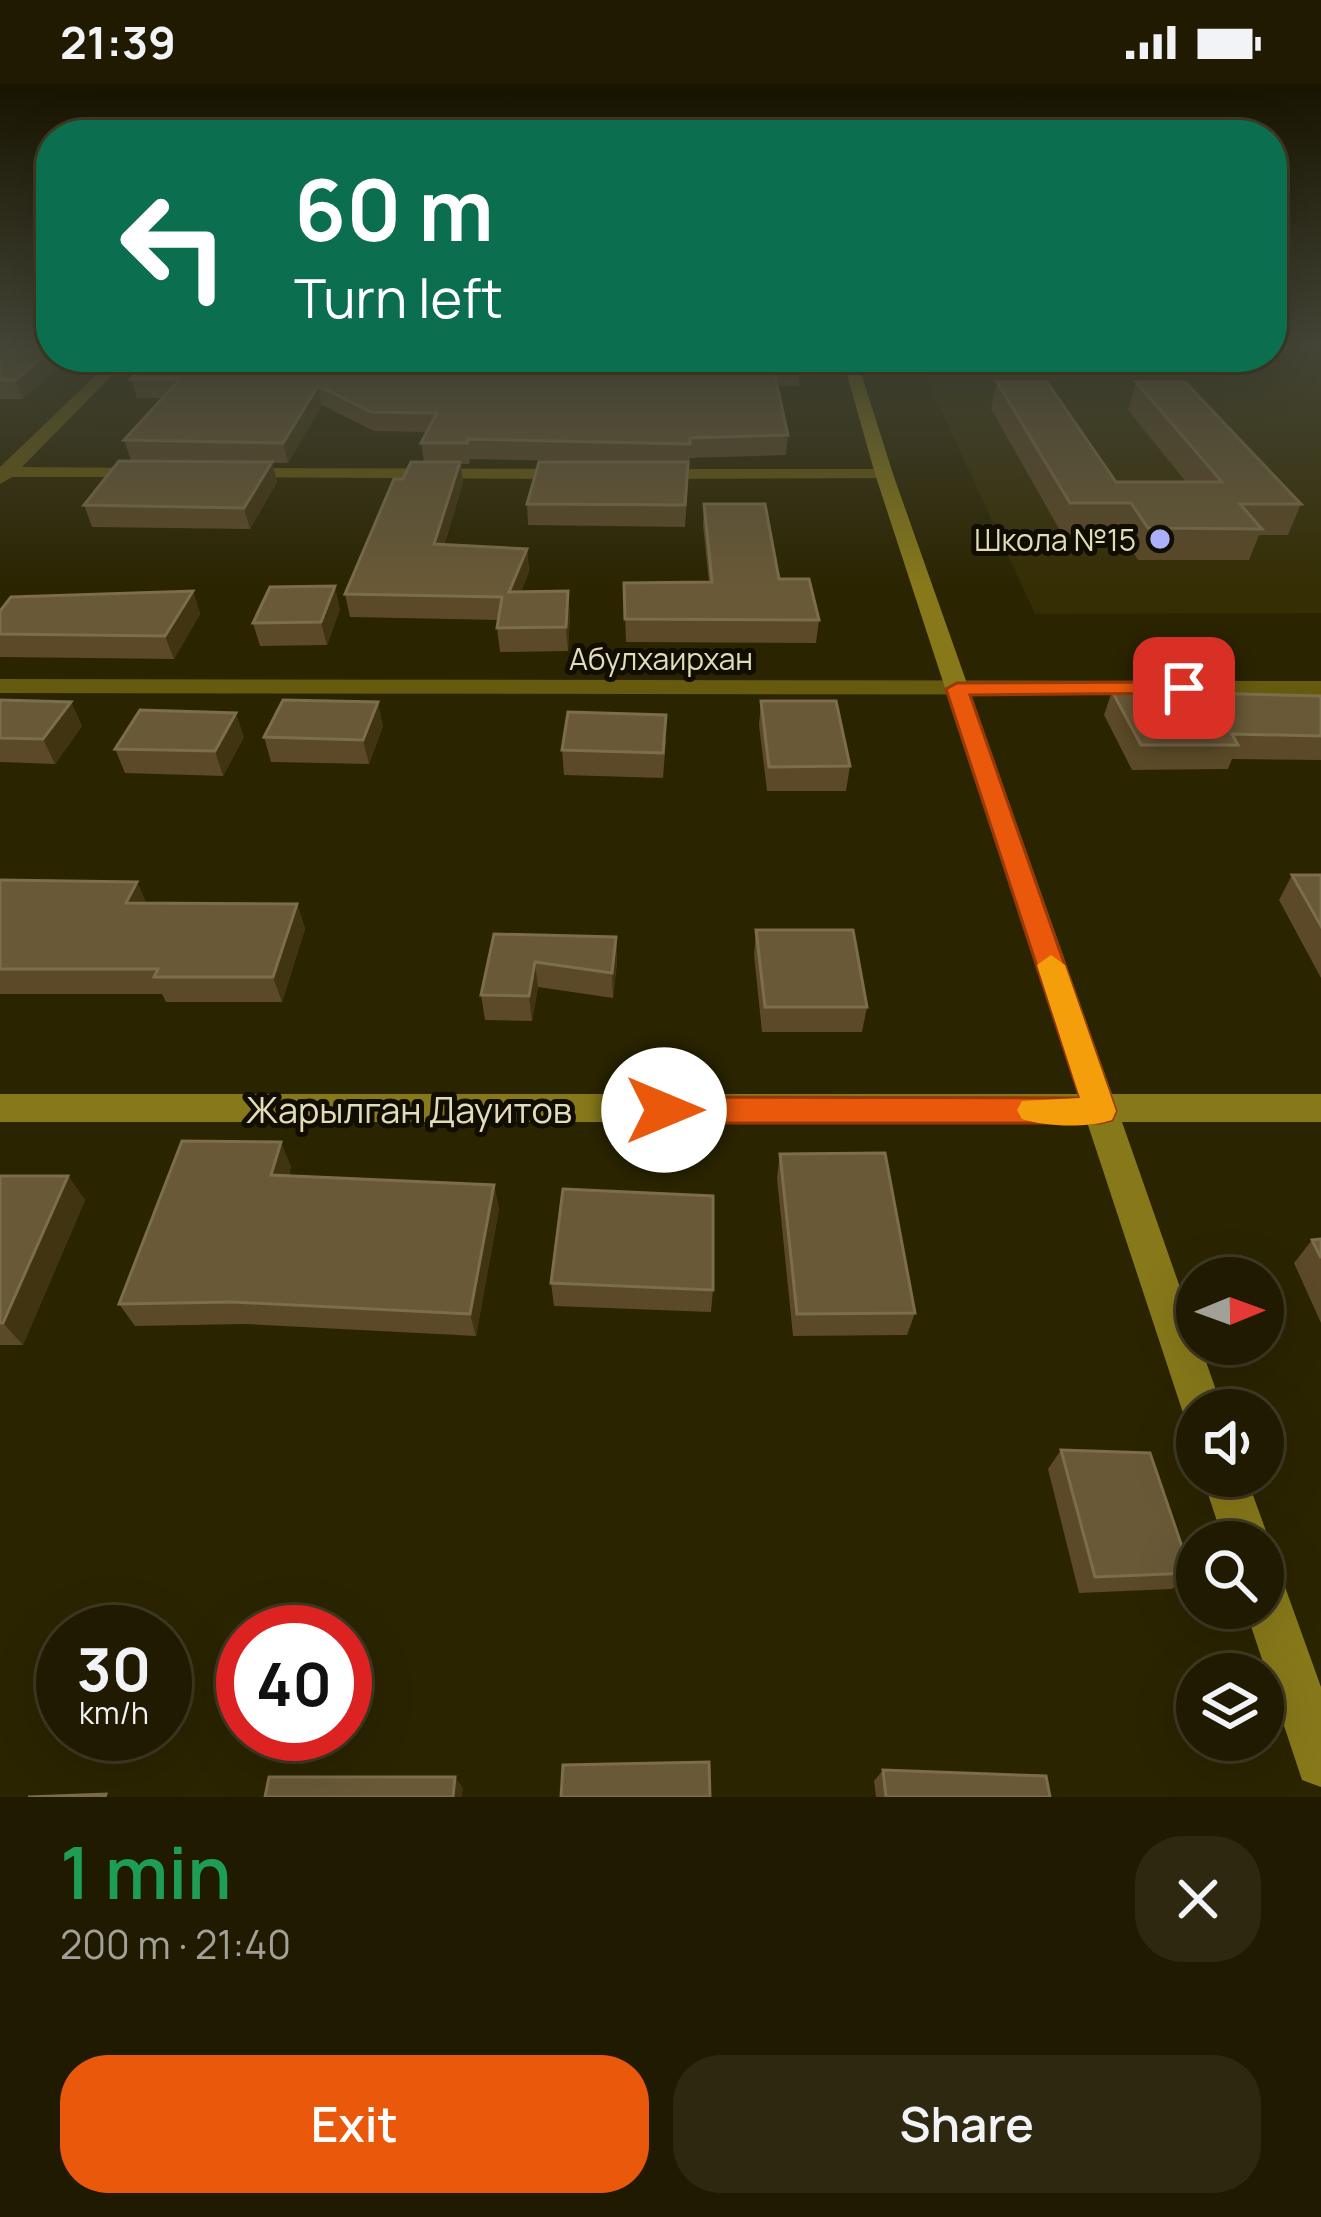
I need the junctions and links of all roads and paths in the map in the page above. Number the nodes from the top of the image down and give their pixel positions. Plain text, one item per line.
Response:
1 (50, 428) edge
2 (870, 428) edge
3 (173, 473) edge
4 (220, 473) edge
5 (600, 474) edge
6 (623, 474) edge
7 (884, 474) junction
8 (2, 475) edge
9 (0, 686) edge
10 (1321, 688) edge
11 (957, 689) junction
12 (0, 1108) edge
13 (1321, 1108) edge
14 (1100, 1111) junction
15 (1195, 1389) edge
16 (1276, 1629) edge
17 (1321, 1761) edge

1 - 8 street
2 - 7 street
3 - 8 street
4 - 5 street
6 - 7 street
7 - 11 street
9 - 11 street, Абулхаирхан
10 - 11 street, Абулхаирхан
11 - 14 street
12 - 14 street, Жарылган Дауитов
13 - 14 street, Жарылган Дауитов
14 - 15 street
16 - 17 street

